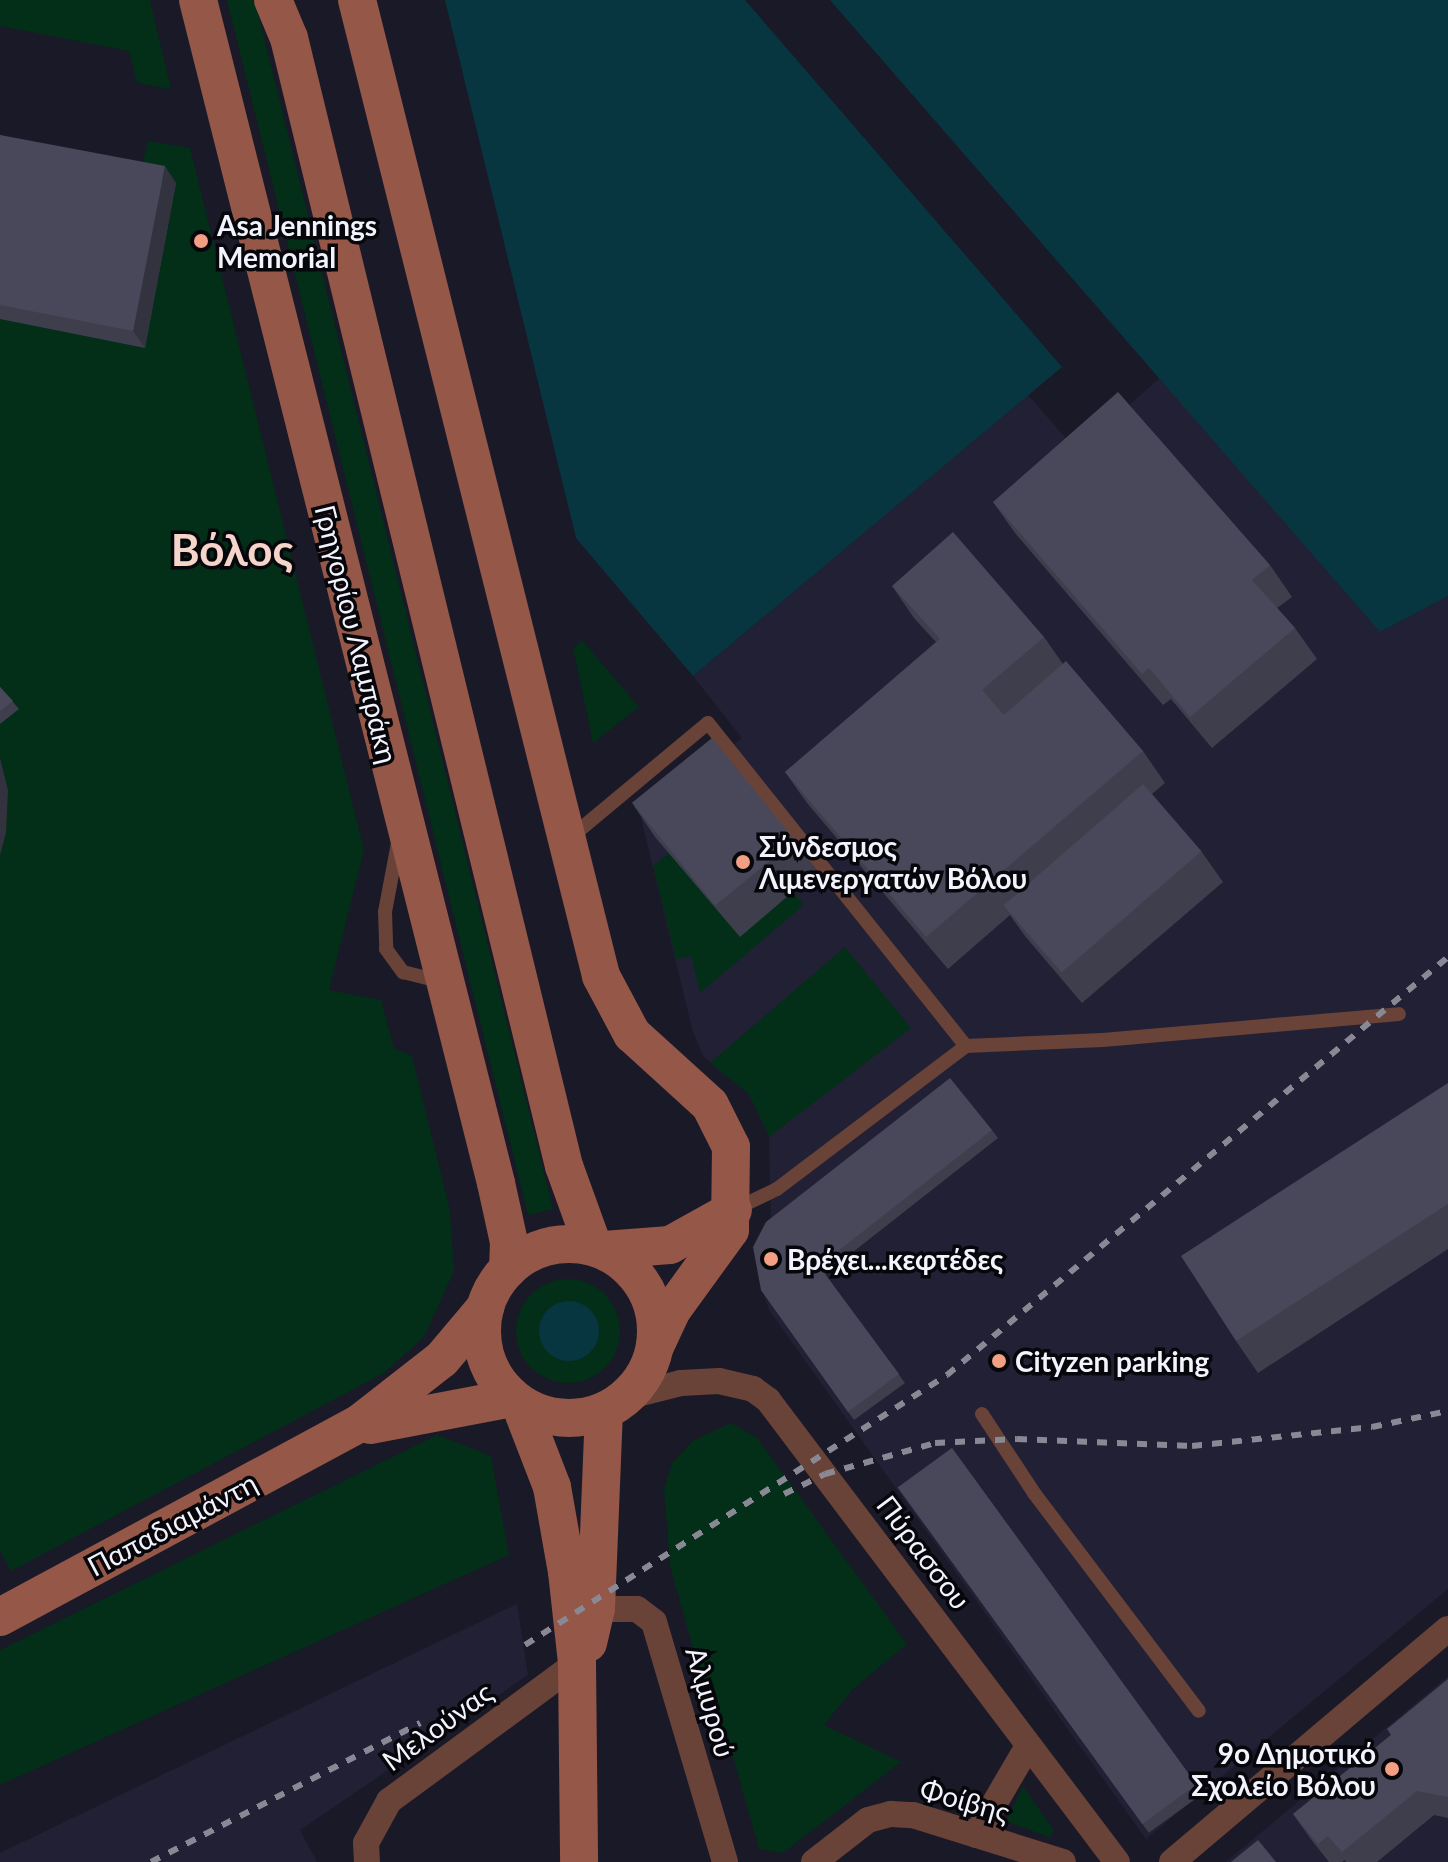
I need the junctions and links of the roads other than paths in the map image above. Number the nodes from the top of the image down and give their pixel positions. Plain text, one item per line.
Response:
1 (180, 0) edge
2 (198, 0) edge
3 (273, 0) edge
4 (282, 0) edge
5 (357, 0) edge
6 (289, 38) junction
7 (222, 100) junction
8 (566, 840) junction
9 (1399, 1014) dead end
10 (966, 1046) junction
11 (733, 1210) junction
12 (598, 1248) junction
13 (508, 1269) junction
14 (485, 1308) junction
15 (655, 1346) junction
16 (516, 1401) junction
17 (615, 1404) junction
18 (982, 1414) dead end
19 (344, 1432) junction
20 (3, 1607) edge
21 (596, 1609) junction
22 (1448, 1629) edge
23 (577, 1663) junction
24 (1199, 1711) dead end
25 (1028, 1746) junction
26 (976, 1835) junction
27 (367, 1862) edge
28 (579, 1862) edge
29 (725, 1862) edge
30 (814, 1862) edge
31 (1063, 1862) edge
32 (1117, 1862) edge
33 (1172, 1862) edge

1 - 7 main road
2 - 7 main road, Γρηγορίου Λαμπράκη
3 - 6 main road
4 - 6 main road
5 - 8 main road
6 - 12 main road
7 - 13 main road, Γρηγορίου Λαμπράκη
8 - 10 lane
8 - 11 main road
9 - 10 lane
10 - 11 lane
11 - 12 main road
11 - 15 main road
12 - 13 main road
12 - 15 main road
13 - 14 main road
14 - 16 main road
14 - 19 main road
15 - 17 main road
16 - 17 main road
16 - 19 main road
16 - 23 main road
17 - 21 main road
17 - 25 street, Πύρασσου
18 - 24 lane
19 - 20 main road, Παπαδιαμάντη
21 - 23 main road
21 - 29 street, Αλμυρού
22 - 33 street
23 - 27 street, Μελούνας
23 - 28 main road
25 - 26 street
25 - 32 street, Πύρασσου
26 - 30 street, Φοίβης
26 - 31 street, Φοίβης

